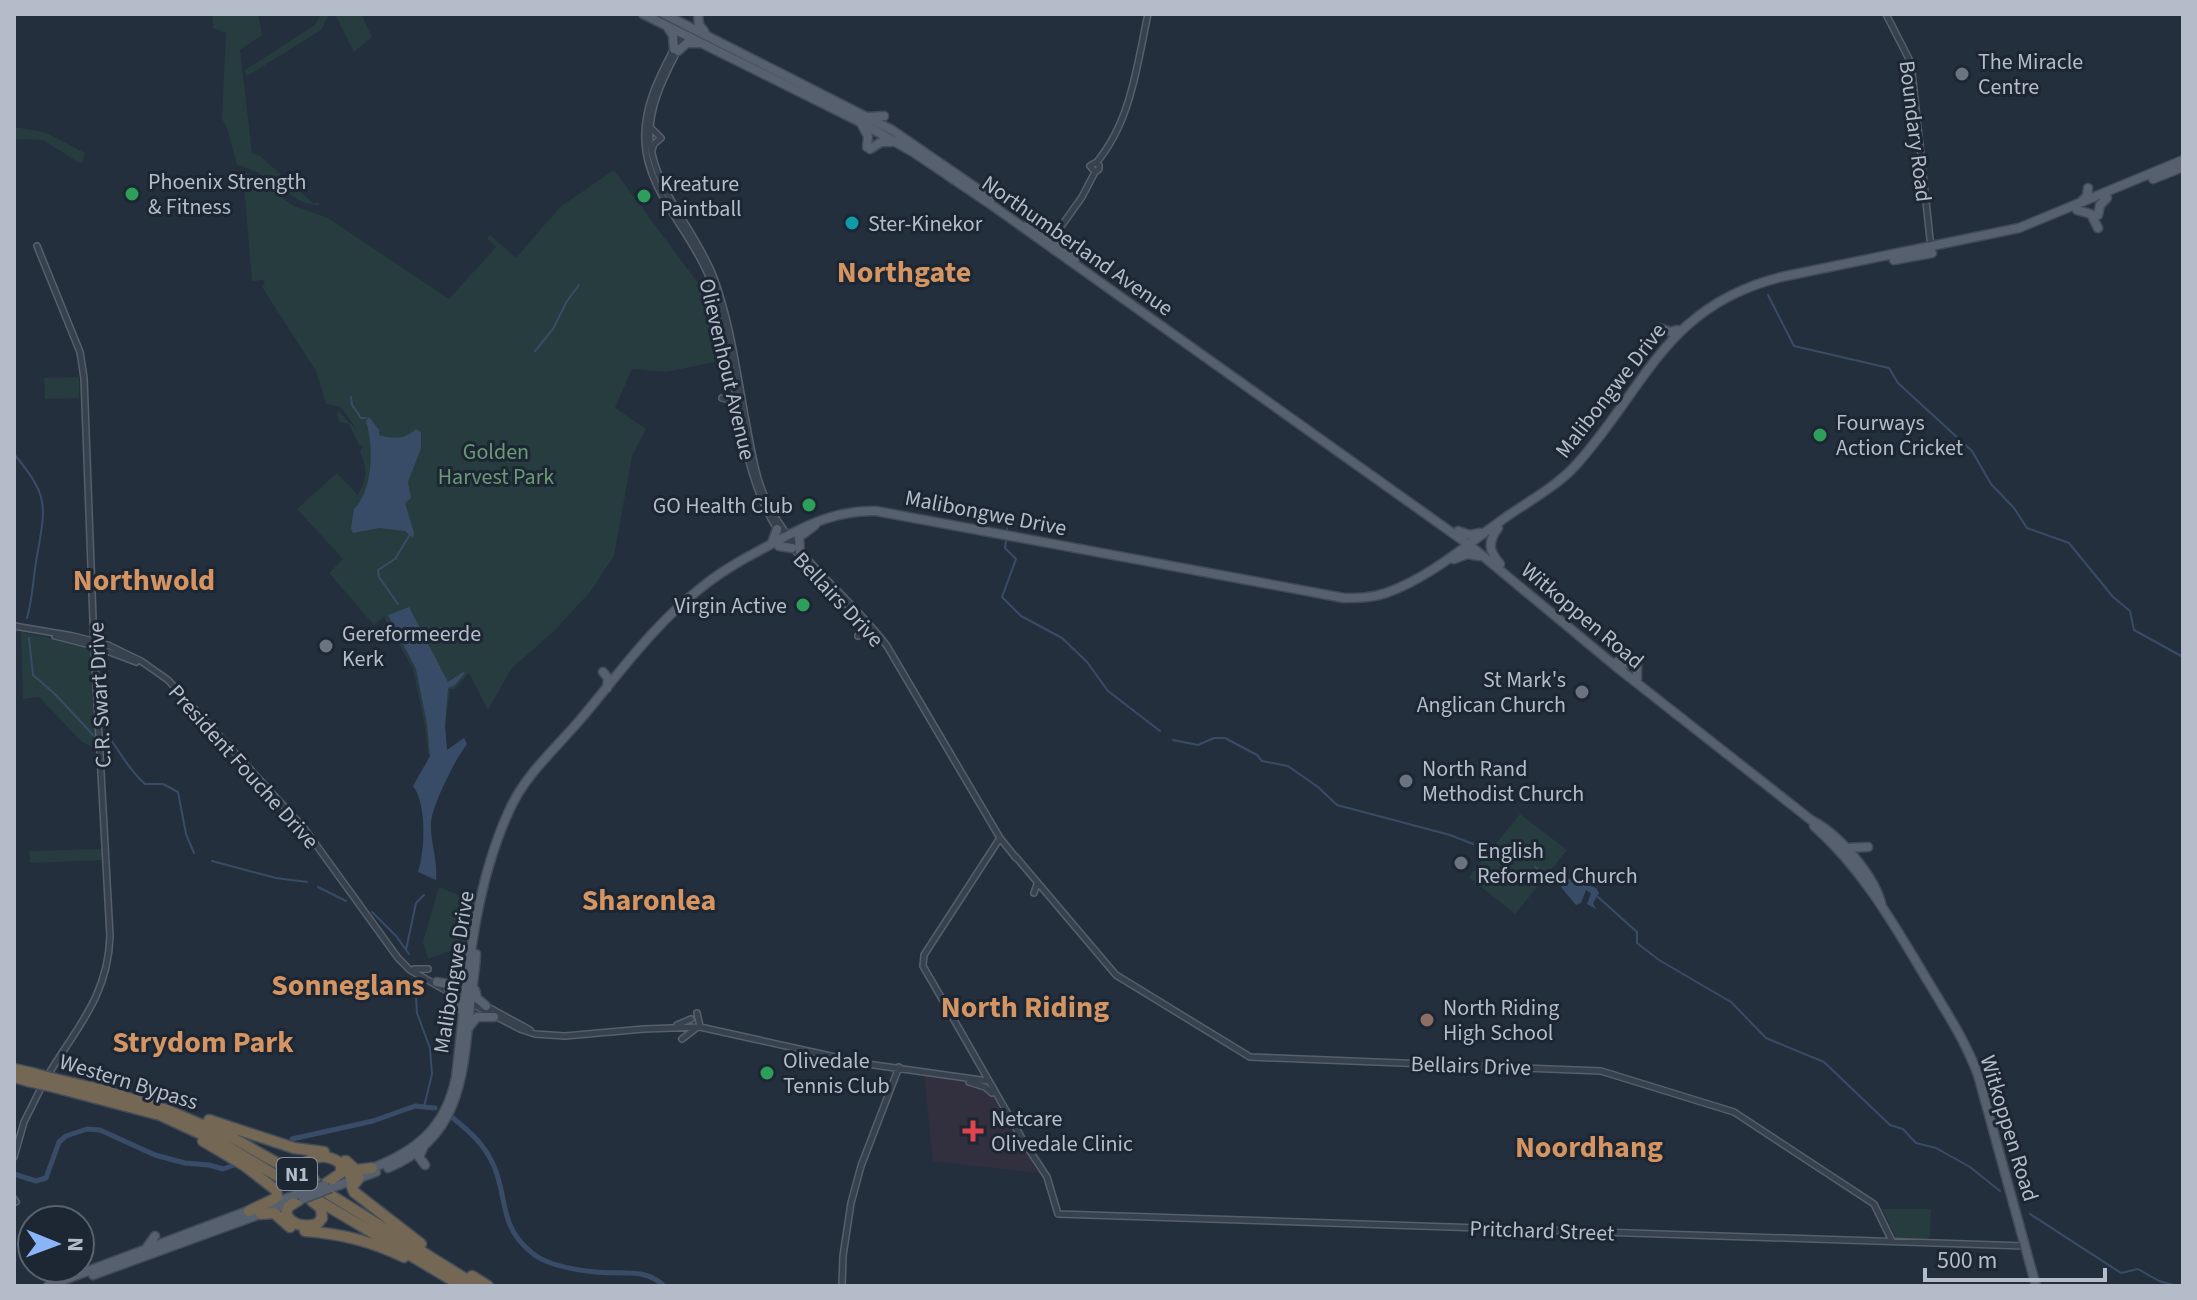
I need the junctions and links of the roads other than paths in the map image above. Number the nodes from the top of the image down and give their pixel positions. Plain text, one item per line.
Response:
1 (643, 14) edge
2 (687, 14) edge
3 (698, 14) edge
4 (1148, 14) edge
5 (1886, 14) edge
6 (665, 18) edge
7 (686, 29) junction
8 (706, 39) junction
9 (676, 50) junction
10 (862, 119) junction
11 (650, 126) junction
12 (892, 130) junction
13 (900, 144) junction
14 (652, 151) junction
15 (2183, 160) edge
16 (2183, 167) edge
17 (2098, 193) junction
18 (2076, 208) junction
19 (2098, 215) dead end
20 (2098, 228) dead end
21 (1049, 240) junction
22 (1932, 250) junction
23 (1041, 255) dead end
24 (1766, 283) junction
25 (720, 297) junction
26 (61, 306) junction
27 (724, 313) junction
28 (1681, 329) junction
29 (1662, 349) junction
30 (722, 398) dead end
31 (740, 410) junction
32 (1590, 452) junction
33 (1442, 525) junction
34 (810, 526) junction
35 (1496, 527) junction
36 (1458, 531) junction
37 (784, 540) junction
38 (1472, 544) junction
39 (1454, 559) junction
40 (1495, 563) junction
41 (1437, 565) junction
42 (1543, 602) junction
43 (94, 615) junction
44 (859, 617) junction
45 (14, 626) edge
46 (94, 630) junction
47 (858, 636) dead end
48 (79, 639) junction
49 (94, 644) junction
50 (108, 645) junction
51 (114, 652) junction
52 (892, 656) junction
53 (95, 658) junction
54 (1617, 662) junction
55 (145, 664) junction
56 (96, 667) junction
57 (619, 674) junction
58 (1637, 679) junction
59 (606, 689) junction
60 (1673, 709) junction
61 (104, 795) junction
62 (109, 803) dead end
63 (95, 804) dead end
64 (1811, 820) junction
65 (1000, 838) junction
66 (1845, 848) junction
67 (993, 849) junction
68 (1014, 854) junction
69 (1856, 861) junction
70 (1037, 884) junction
71 (1034, 893) dead end
72 (1052, 899) junction
73 (1882, 907) junction
74 (393, 951) junction
75 (414, 969) junction
76 (472, 971) junction
77 (435, 981) junction
78 (448, 991) junction
79 (468, 1000) junction
80 (486, 1006) junction
81 (697, 1013) dead end
82 (494, 1017) junction
83 (691, 1019) dead end
84 (676, 1026) junction
85 (700, 1026) junction
86 (468, 1029) junction
87 (539, 1034) junction
88 (459, 1047) junction
89 (805, 1049) junction
90 (1373, 1053) dead end
91 (847, 1059) junction
92 (1382, 1063) junction
93 (884, 1067) junction
94 (898, 1067) junction
95 (14, 1069) edge
96 (915, 1071) junction
97 (985, 1072) junction
98 (941, 1075) junction
99 (14, 1077) edge
100 (30, 1077) junction
101 (962, 1078) junction
102 (894, 1080) junction
103 (973, 1080) junction
104 (988, 1081) junction
105 (53, 1083) junction
106 (103, 1090) junction
107 (81, 1093) junction
108 (999, 1099) junction
109 (198, 1138) junction
110 (426, 1144) junction
111 (14, 1157) edge
112 (345, 1160) junction
113 (425, 1165) dead end
114 (861, 1166) junction
115 (372, 1168) junction
116 (354, 1178) junction
117 (327, 1186) junction
118 (299, 1198) junction
119 (280, 1204) junction
120 (249, 1211) junction
121 (261, 1214) junction
122 (229, 1225) junction
123 (287, 1225) junction
124 (218, 1240) dead end
125 (168, 1241) junction
126 (1892, 1241) junction
127 (2025, 1246) junction
128 (429, 1249) junction
129 (144, 1250) junction
130 (843, 1256) junction
131 (450, 1278) junction
132 (48, 1286) edge
133 (63, 1286) edge
134 (462, 1286) edge
135 (477, 1286) edge
136 (488, 1286) edge
137 (842, 1286) edge
138 (2036, 1286) edge

1 - 6 main road, Northumberland Avenue
2 - 6 main road
3 - 8 main road
4 - 21 street
5 - 22 street, Boundary Road
6 - 7 main road, Northumberland Avenue
6 - 9 main road
7 - 8 main road, Northumberland Avenue
7 - 9 street, Olievenhout Avenue
8 - 9 main road
8 - 10 main road, Northumberland Avenue
9 - 11 street, Olievenhout Avenue
9 - 31 street, Olievenhout Avenue
10 - 12 main road, Northumberland Avenue
10 - 12 main road
10 - 13 main road, Northumberland Avenue
10 - 13 main road
11 - 14 street, Olievenhout Avenue
11 - 14 street
12 - 21 main road, Northumberland Avenue
13 - 21 main road, Northumberland Avenue
14 - 25 street, Olievenhout Avenue
15 - 17 main road, Malibongwe Drive
16 - 17 main road, Malibongwe Drive
17 - 18 main road, Malibongwe Drive
17 - 18 main road
17 - 19 main road
18 - 20 main road
18 - 22 main road, Malibongwe Drive
21 - 23 main road
21 - 33 main road, Northumberland Avenue
21 - 36 main road, Northumberland Avenue
22 - 24 main road, Malibongwe Drive
24 - 28 main road, Malibongwe Drive
24 - 32 main road, Malibongwe Drive
25 - 27 street, Olievenhout Avenue
25 - 27 street
26 - 26 street, C.R. Swart Drive
26 - 43 street, C.R. Swart Drive
27 - 37 street, Olievenhout Avenue
28 - 29 main road, Malibongwe Drive
28 - 29 main road
29 - 32 main road, Malibongwe Drive
30 - 31 street
31 - 37 street, Olievenhout Avenue
32 - 35 main road, Malibongwe Drive
33 - 38 main road, Northumberland Avenue
33 - 41 main road
34 - 37 main road, Malibongwe Drive
34 - 37 main road
34 - 39 main road, Malibongwe Drive
34 - 41 main road, Malibongwe Drive
35 - 36 main road
35 - 38 main road, Malibongwe Drive
35 - 40 main road
36 - 38 main road, Northumberland Avenue
37 - 44 street, Bellairs Drive
37 - 52 street, Bellairs Drive
37 - 57 main road, Malibongwe Drive
37 - 76 main road, Malibongwe Drive
38 - 39 main road, Malibongwe Drive
38 - 40 main road, Witkoppen Road
38 - 41 main road, Malibongwe Drive
39 - 40 main road
40 - 42 main road, Witkoppen Road
42 - 54 main road, Witkoppen Road
42 - 60 main road, Witkoppen Road
43 - 46 street, C.R. Swart Drive
43 - 48 street
44 - 47 street
44 - 52 street, Bellairs Drive
45 - 48 street, President Fouche Drive
46 - 49 street, C.R. Swart Drive
46 - 50 street
48 - 49 street, President Fouche Drive
48 - 53 street
49 - 50 street, President Fouche Drive
49 - 51 street, President Fouche Drive
49 - 53 street, C.R. Swart Drive
50 - 55 street, President Fouche Drive
51 - 55 street, President Fouche Drive
51 - 56 street
52 - 65 street, Bellairs Drive
53 - 56 street, C.R. Swart Drive
54 - 58 main road, Witkoppen Road
54 - 58 main road
55 - 74 street, President Fouche Drive
56 - 61 street, C.R. Swart Drive
57 - 59 main road, Malibongwe Drive
57 - 59 main road
58 - 60 main road, Witkoppen Road
59 - 76 main road, Malibongwe Drive
60 - 64 main road, Witkoppen Road
61 - 62 street
61 - 63 street
61 - 111 street, C.R. Swart Drive
64 - 66 main road, Witkoppen Road
64 - 73 main road, Witkoppen Road
65 - 67 street
65 - 68 street, Bellairs Drive
66 - 69 main road, Witkoppen Road
66 - 69 main road
67 - 68 street
67 - 97 street
68 - 70 street, Bellairs Drive
68 - 72 street, Bellairs Drive
69 - 73 main road, Witkoppen Road
70 - 71 street
70 - 72 street, Bellairs Drive
72 - 92 street, Bellairs Drive
73 - 127 main road, Witkoppen Road
74 - 75 street, President Fouche Drive
74 - 78 street, President Fouche Drive
75 - 77 street, President Fouche Drive
75 - 77 street
76 - 77 main road
76 - 79 main road, Malibongwe Drive
76 - 80 main road
77 - 79 street, President Fouche Drive
78 - 79 street, President Fouche Drive
78 - 88 main road
79 - 80 street, President Fouche Drive
79 - 82 street, President Fouche Drive
79 - 86 main road, Malibongwe Drive
79 - 88 main road, Malibongwe Drive
80 - 87 street, President Fouche Drive
81 - 85 street
82 - 86 main road
82 - 87 street, President Fouche Drive
83 - 84 street
84 - 85 street, President Fouche Drive
84 - 85 street
84 - 87 street, President Fouche Drive
85 - 89 street, President Fouche Drive
85 - 89 street, President Fouche Drive
86 - 110 main road, Malibongwe Drive
88 - 115 main road, Malibongwe Drive
89 - 91 street, President Fouche Drive
90 - 92 street
91 - 93 street, President Fouche Drive
91 - 94 street, President Fouche Drive
92 - 126 street, Bellairs Drive
93 - 94 street, President Fouche Drive
93 - 102 street
94 - 96 street, President Fouche Drive
94 - 98 street, President Fouche Drive
94 - 102 street
95 - 100 highway, Western Bypass / N1
96 - 98 street, President Fouche Drive
96 - 102 street
97 - 103 street
97 - 104 street
98 - 101 street, President Fouche Drive
99 - 100 highway, Western Bypass / N1
100 - 105 highway, Western Bypass / N1, bridge
101 - 103 street, President Fouche Drive
101 - 108 street
102 - 114 street
103 - 104 street, President Fouche Drive
104 - 108 street
105 - 106 highway, Western Bypass / N1
105 - 107 highway, Western Bypass / N1
106 - 112 highway
106 - 135 highway, Western Bypass / N1
107 - 109 highway
107 - 131 highway, Western Bypass / N1
108 - 126 street, Pritchard Street
109 - 118 highway
109 - 120 highway
110 - 113 main road
110 - 116 main road, Malibongwe Drive
112 - 115 highway
112 - 116 highway
114 - 130 street
114 - 130 street
115 - 116 main road, Malibongwe Drive
116 - 117 main road, Malibongwe Drive
116 - 128 highway
117 - 118 main road, Malibongwe Drive, bridge
117 - 128 highway
118 - 119 main road, Malibongwe Drive
119 - 120 main road, Malibongwe Drive
119 - 121 main road, Malibongwe Drive
119 - 123 highway
120 - 125 main road, Malibongwe Drive
121 - 122 main road, Malibongwe Drive
121 - 123 highway
122 - 124 main road
122 - 133 main road, Malibongwe Drive
123 - 131 highway
125 - 129 main road, Malibongwe Drive
125 - 129 main road
126 - 127 street, Pritchard Street
127 - 138 main road, Witkoppen Road
128 - 136 highway
129 - 132 main road, Malibongwe Drive
130 - 137 street
131 - 134 highway, Western Bypass / N1

